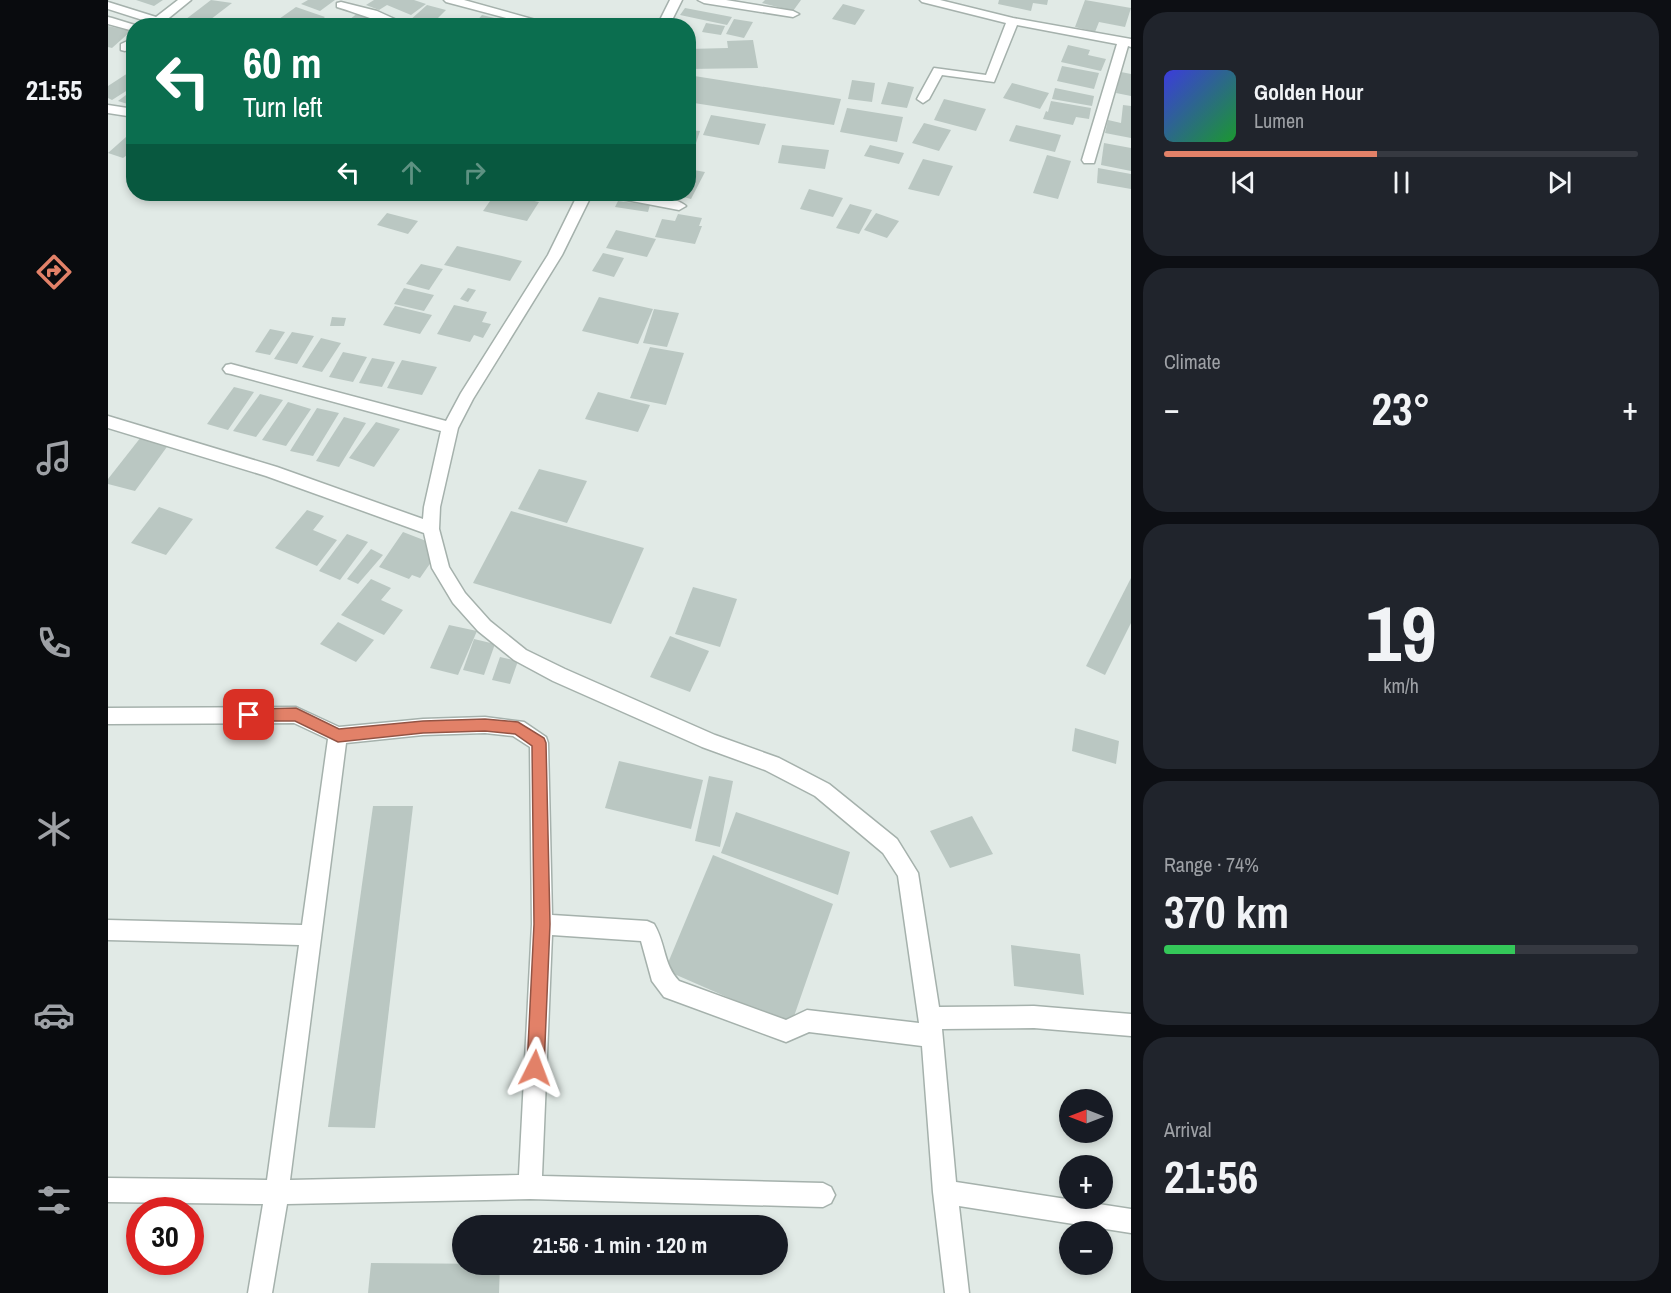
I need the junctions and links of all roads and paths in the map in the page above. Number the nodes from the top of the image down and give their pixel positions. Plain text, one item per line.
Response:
1 (185, 0) edge
2 (450, 0) edge
3 (676, 0) edge
4 (704, 0) edge
5 (926, 0) edge
6 (108, 4) edge
7 (496, 5) edge
8 (341, 6) dead end
9 (793, 14) dead end
10 (142, 18) edge
11 (161, 18) edge
12 (385, 18) edge
13 (531, 18) edge
14 (667, 18) edge
15 (108, 20) edge
16 (1013, 21) junction
17 (126, 26) edge
18 (1127, 42) edge
19 (923, 99) dead end
20 (108, 109) edge
21 (126, 112) edge
22 (1089, 160) dead end
23 (582, 201) edge
24 (653, 201) edge
25 (679, 206) dead end
26 (231, 369) dead end
27 (108, 422) edge
28 (450, 428) junction
29 (431, 529) junction
30 (108, 716) edge
31 (338, 735) junction
32 (542, 924) junction
33 (108, 930) edge
34 (311, 935) junction
35 (1131, 1025) edge
36 (931, 1027) junction
37 (530, 1187) junction
38 (108, 1190) edge
39 (276, 1192) junction
40 (945, 1192) junction
41 (823, 1195) dead end
42 (1131, 1221) edge
43 (260, 1293) edge
44 (957, 1293) edge

1 - 11 street
2 - 7 street
3 - 14 street
4 - 9 street
5 - 16 street
6 - 10 street
7 - 13 street
8 - 12 street
15 - 17 street
16 - 18 street
16 - 19 street
18 - 22 street
20 - 21 street
23 - 28 street
24 - 25 street
26 - 28 street
27 - 29 street
28 - 29 street
29 - 36 street
30 - 31 street
31 - 32 street
31 - 34 street
32 - 36 street
32 - 37 street
33 - 34 street
34 - 39 street
35 - 36 street
36 - 40 street
37 - 39 street
37 - 41 street
38 - 39 street
39 - 43 street
40 - 42 street
40 - 44 street

